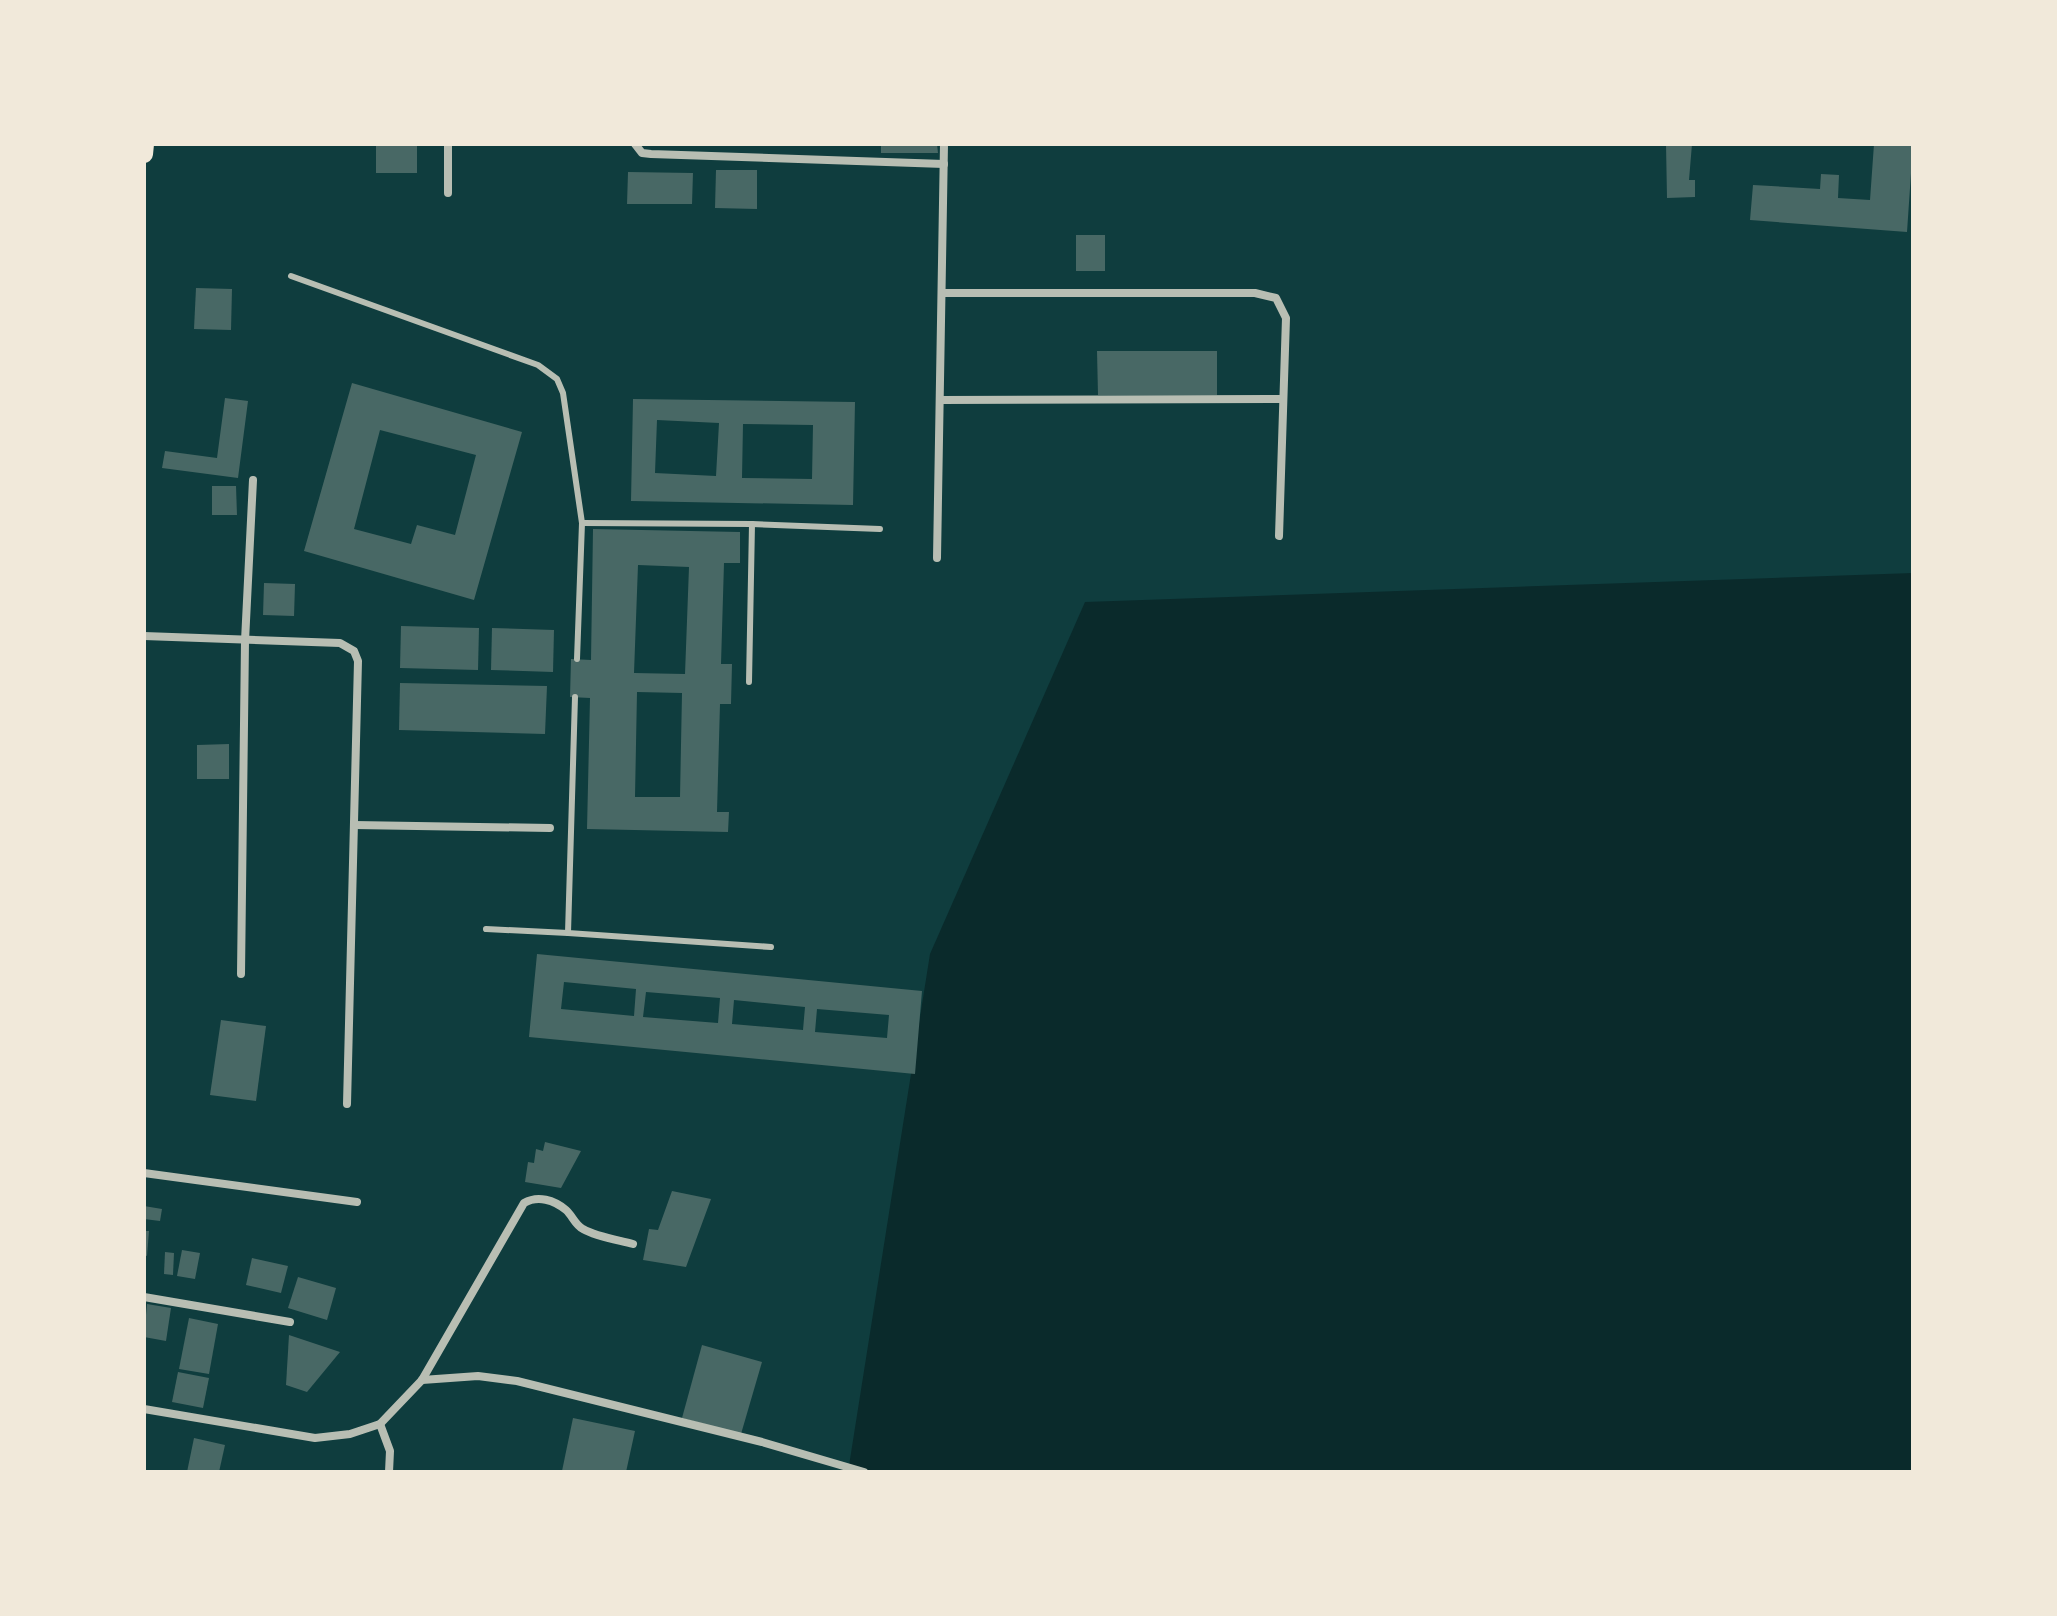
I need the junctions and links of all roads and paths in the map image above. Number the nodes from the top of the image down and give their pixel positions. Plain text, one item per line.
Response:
1 (145, 144) edge
2 (448, 144) edge
3 (635, 144) edge
4 (944, 144) edge
5 (144, 154) edge
6 (944, 164) junction
7 (448, 193) dead end
8 (291, 276) dead end
9 (942, 293) junction
10 (1283, 399) junction
11 (940, 400) junction
12 (253, 480) dead end
13 (582, 523) junction
14 (752, 524) junction
15 (880, 529) dead end
16 (1279, 536) dead end
17 (937, 558) dead end
18 (144, 636) edge
19 (245, 641) junction
20 (577, 659) dead end
21 (749, 682) dead end
22 (575, 697) dead end
23 (354, 825) junction
24 (550, 828) dead end
25 (486, 929) dead end
26 (568, 933) junction
27 (771, 947) dead end
28 (241, 974) dead end
29 (347, 1104) dead end
30 (144, 1173) edge
31 (357, 1202) dead end
32 (633, 1244) dead end
33 (144, 1297) edge
34 (290, 1322) dead end
35 (422, 1380) junction
36 (144, 1409) edge
37 (380, 1424) junction
38 (389, 1472) edge
39 (864, 1472) edge

1 - 5 main road
2 - 7 street
3 - 6 street
4 - 6 street
6 - 9 street
8 - 13 lane
9 - 10 street
9 - 11 street
10 - 11 street
10 - 16 street
11 - 17 street
12 - 19 street
13 - 14 lane
13 - 20 lane
14 - 15 lane
14 - 21 lane
18 - 19 street
19 - 23 street
19 - 28 street
22 - 26 lane
23 - 24 street
23 - 29 street
25 - 26 lane
26 - 27 lane
30 - 31 street
32 - 35 street
33 - 34 street
35 - 37 street
35 - 39 street
36 - 37 street
37 - 38 street

